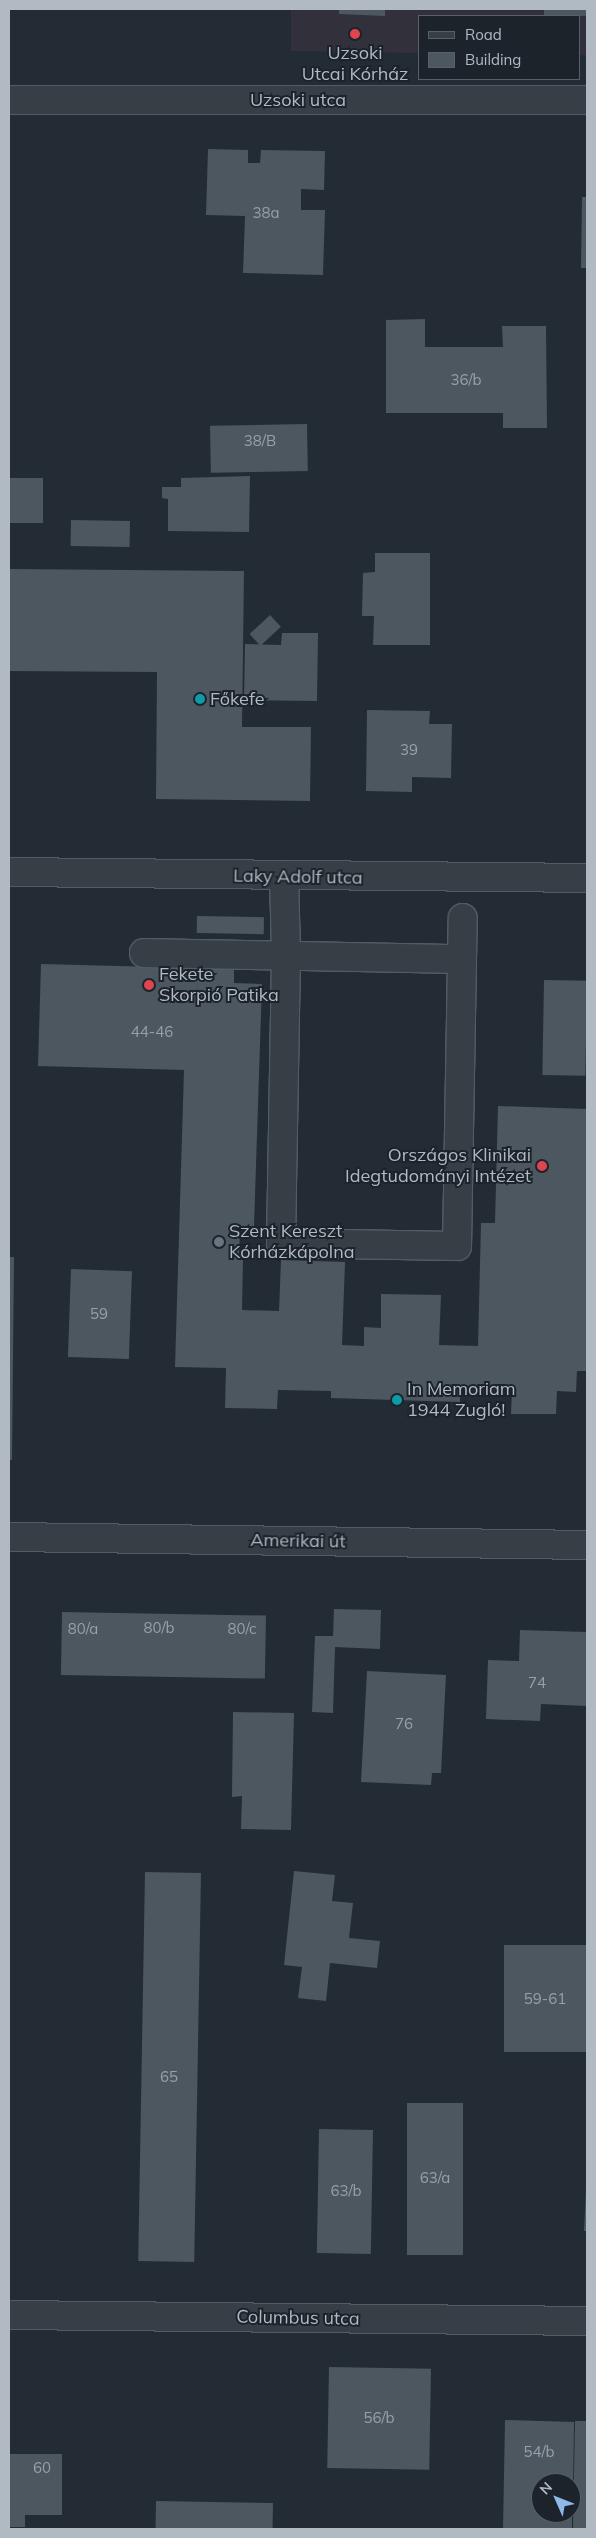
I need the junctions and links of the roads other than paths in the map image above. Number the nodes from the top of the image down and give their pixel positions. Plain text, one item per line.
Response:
1 (9, 100) edge
2 (587, 100) edge
3 (9, 872) edge
4 (284, 877) junction
5 (587, 878) edge
6 (463, 918) dead end
7 (144, 953) dead end
8 (286, 956) junction
9 (462, 959) junction
10 (9, 1537) edge
11 (587, 1545) edge
12 (9, 2315) edge
13 (587, 2321) edge

1 - 2 street, Uzsoki utca
3 - 4 street, Laky Adolf utca
4 - 5 street, Laky Adolf utca
4 - 8 street
6 - 9 street
7 - 8 street
8 - 9 street
8 - 9 street
10 - 11 street, Amerikai út
12 - 13 street, Columbus utca

